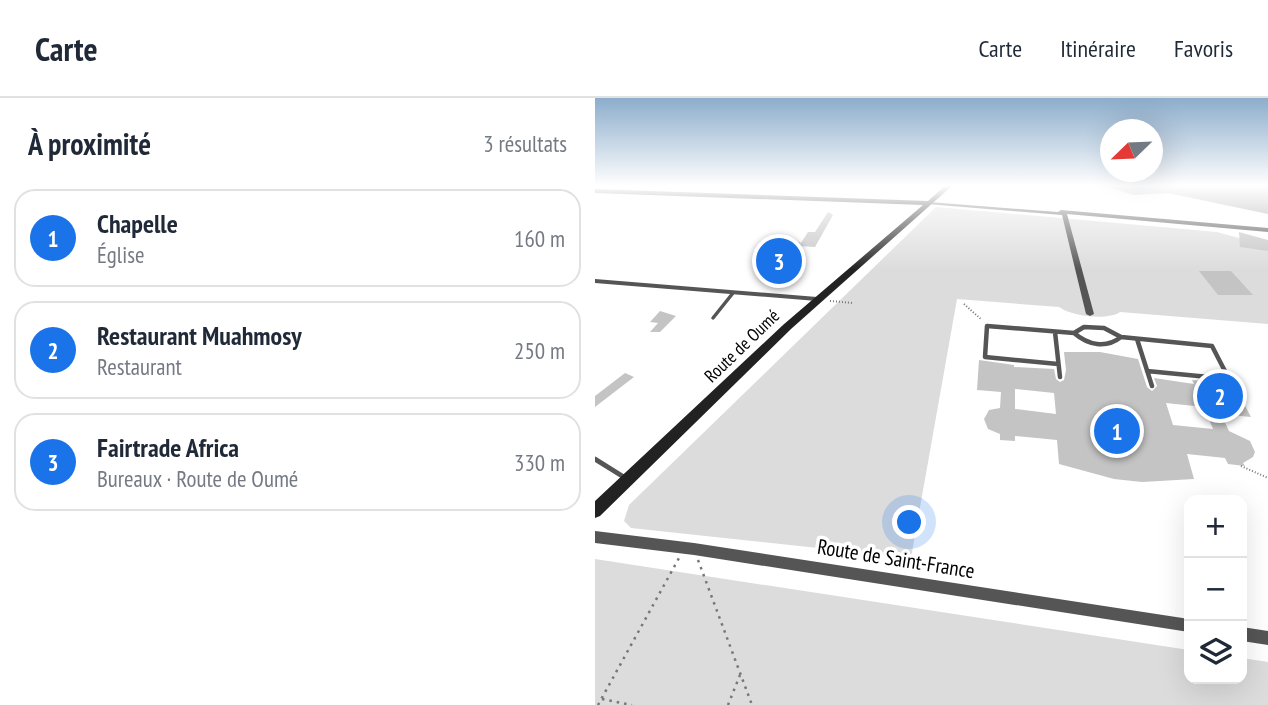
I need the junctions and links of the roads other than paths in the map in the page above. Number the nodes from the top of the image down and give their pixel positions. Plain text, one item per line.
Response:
1 (917, 213) edge
2 (1063, 213) edge
3 (1076, 213) edge
4 (1268, 230) edge
5 (595, 281) edge
6 (733, 293) junction
7 (817, 299) junction
8 (1090, 314) dead end
9 (713, 318) dead end
10 (1055, 332) junction
11 (1074, 333) junction
12 (1121, 337) junction
13 (1137, 339) junction
14 (1058, 364) junction
15 (1147, 372) junction
16 (1060, 377) dead end
17 (1152, 386) dead end
18 (595, 459) edge
19 (628, 480) junction
20 (595, 512) edge
21 (595, 537) edge
22 (1184, 625) edge
23 (1247, 635) edge
24 (1268, 638) edge

1 - 7 main road, Route de Oumé
2 - 8 street
3 - 4 street
5 - 6 street
6 - 7 street
6 - 9 lane
7 - 19 main road, Route de Oumé
10 - 11 lane
10 - 14 lane
10 - 14 lane
11 - 12 lane
11 - 12 lane
12 - 13 lane
13 - 15 lane
13 - 15 lane
14 - 16 lane
15 - 17 lane
18 - 19 lane
19 - 20 main road, Route de Oumé
21 - 22 street, Route de Saint-France
23 - 24 street

